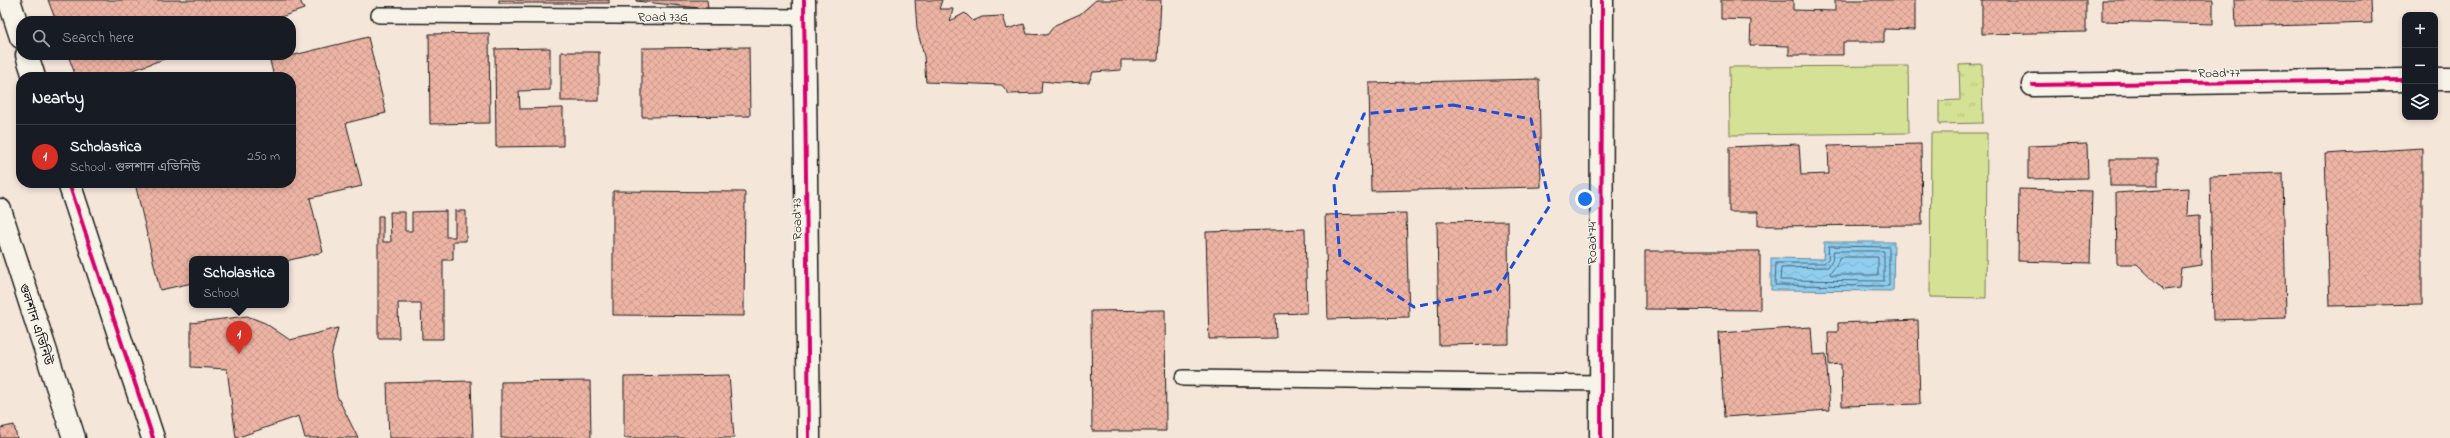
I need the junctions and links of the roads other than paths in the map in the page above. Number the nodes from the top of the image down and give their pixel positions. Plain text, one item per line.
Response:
1 (9, 0) edge
2 (1602, 0) edge
3 (804, 9) edge
4 (379, 15) dead end
5 (16, 22) edge
6 (29, 60) edge
7 (32, 72) edge
8 (2450, 79) edge
9 (2402, 80) edge
10 (2438, 80) edge
11 (2033, 85) dead end
12 (71, 188) edge
13 (0, 210) edge
14 (1184, 378) dead end
15 (1601, 383) junction
16 (74, 438) edge
17 (153, 438) edge
18 (809, 438) edge
19 (1601, 438) edge

1 - 5 street
2 - 15 street, Road 74
3 - 4 lane, Road 73G
3 - 18 street, Road 73
6 - 7 street
8 - 10 street
9 - 11 street, Road 77
12 - 17 street
13 - 16 street, গুলশান এভিনিউ
14 - 15 lane
15 - 19 street, Road 74

